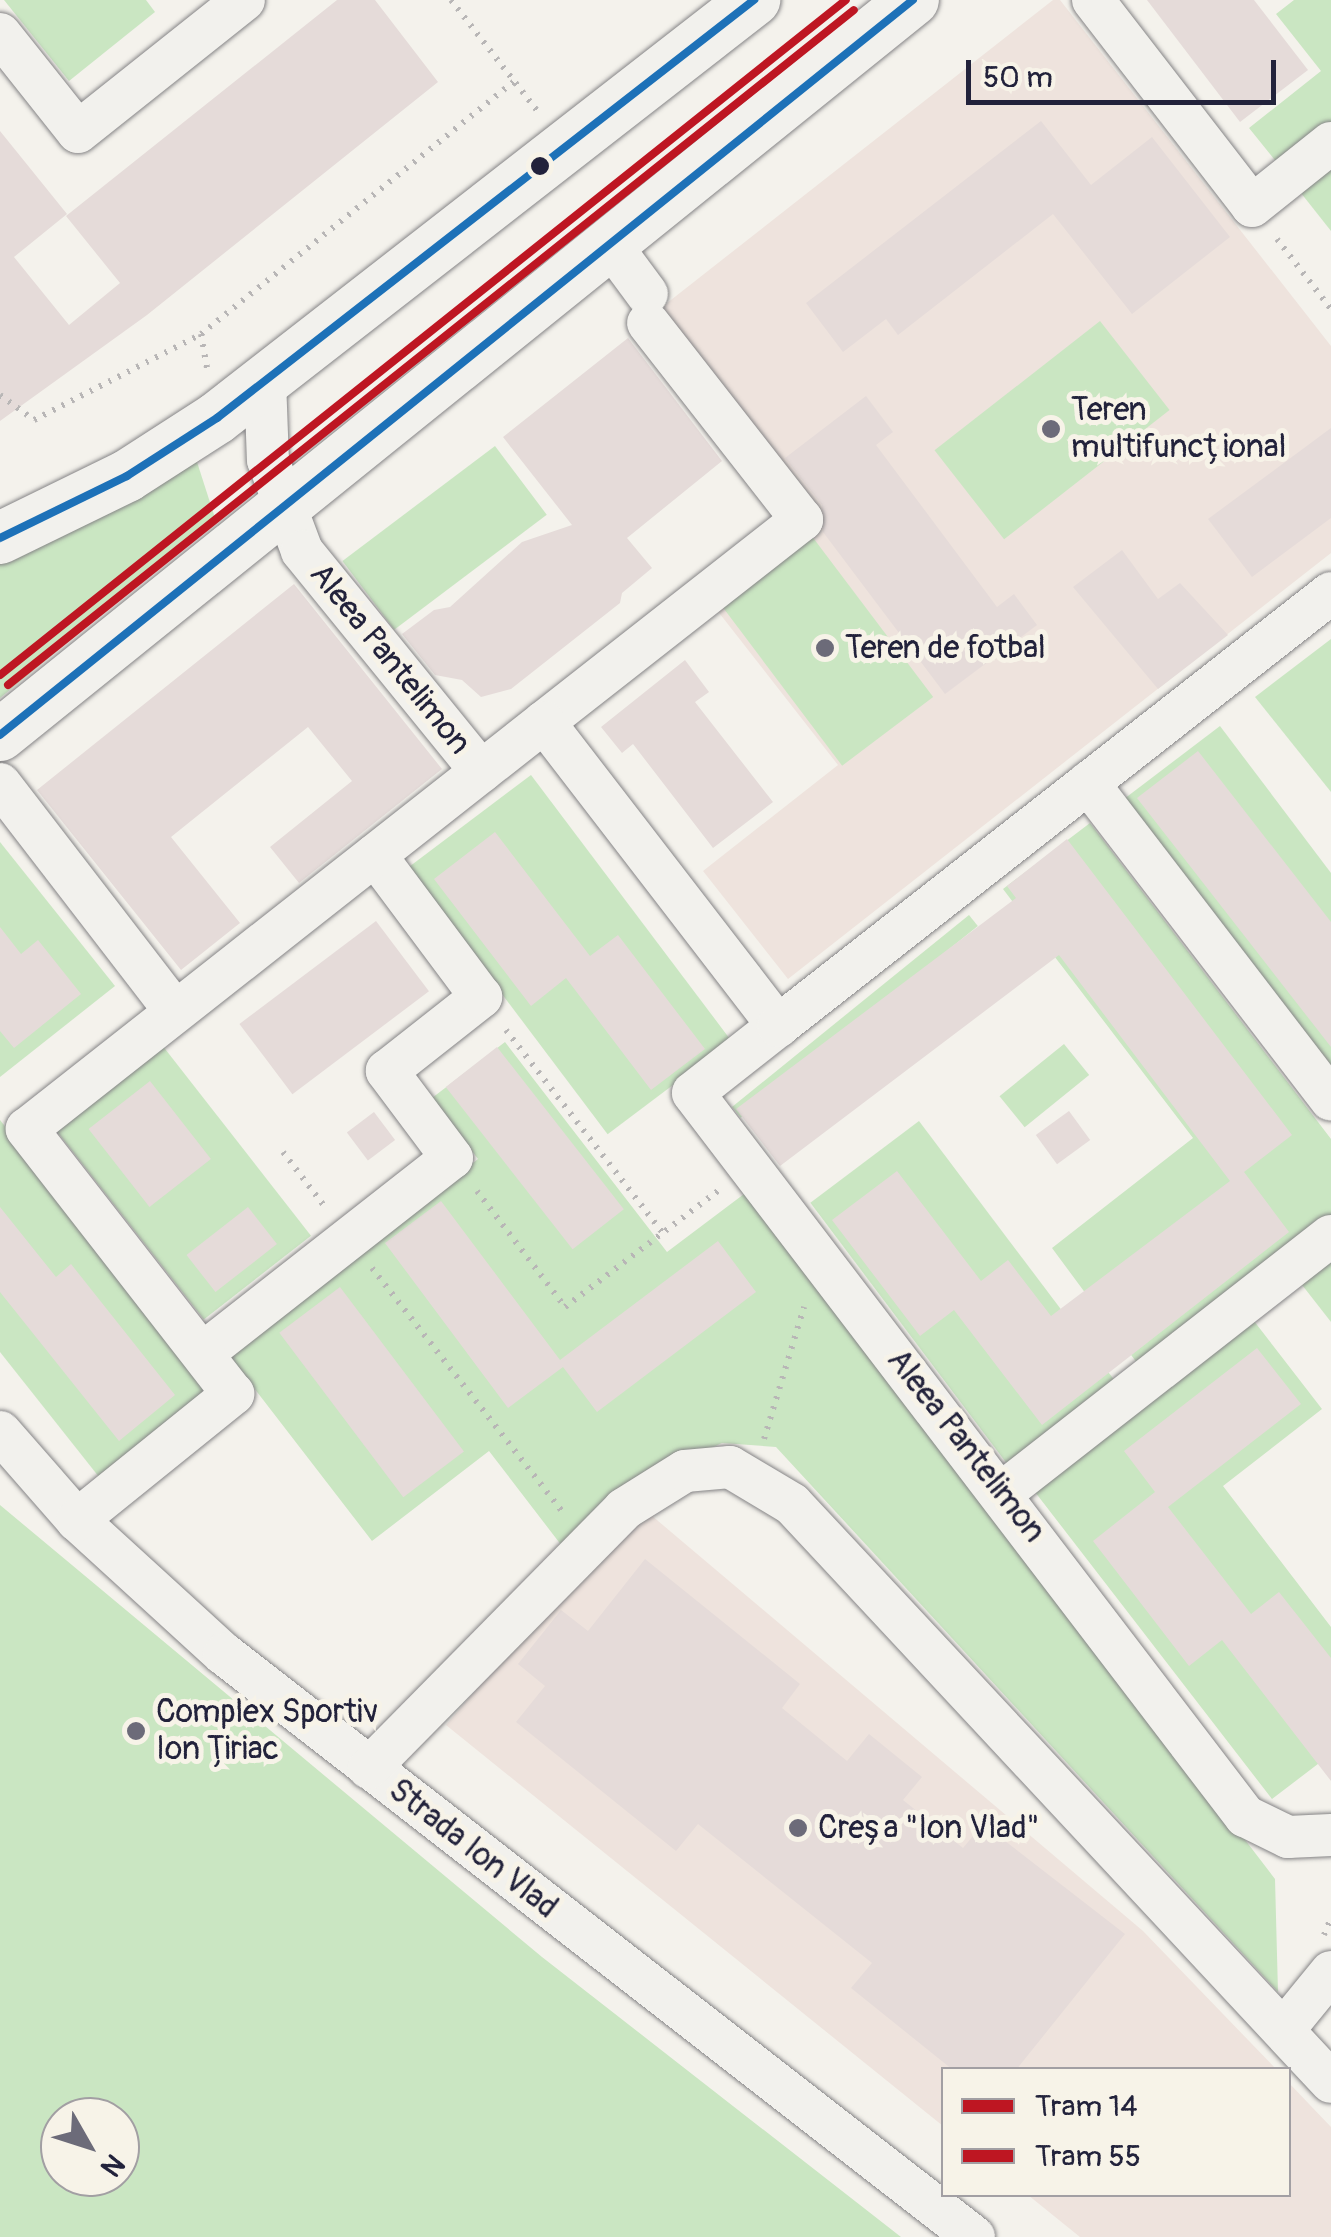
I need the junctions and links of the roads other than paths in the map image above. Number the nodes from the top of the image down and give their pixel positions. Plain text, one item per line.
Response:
1 (244, 0) edge
2 (754, 0) edge
3 (914, 0) edge
4 (1093, 0) edge
5 (0, 34) edge
6 (1331, 143) edge
7 (610, 244) junction
8 (264, 380) junction
9 (282, 507) junction
10 (0, 538) edge
11 (1331, 593) edge
12 (544, 722) junction
13 (0, 735) edge
14 (482, 771) junction
15 (1088, 783) junction
16 (0, 784) edge
17 (375, 855) junction
18 (175, 1011) junction
19 (778, 1026) junction
20 (1331, 1100) edge
21 (1331, 1236) edge
22 (203, 1353) junction
23 (0, 1432) edge
24 (1002, 1492) junction
25 (77, 1520) junction
26 (369, 1768) junction
27 (1331, 1835) edge
28 (1331, 1972) edge
29 (1286, 2027) junction
30 (1331, 2082) edge
31 (974, 2237) edge

1 - 5 street
2 - 8 main road
3 - 7 main road
4 - 6 street
7 - 9 main road
7 - 12 street, Aleea Pantelimon
8 - 9 street, Aleea Pantelimon
8 - 10 main road
9 - 13 main road
9 - 14 street, Aleea Pantelimon
11 - 15 street, Aleea Pantelimon
12 - 14 street, Aleea Pantelimon
12 - 19 street
14 - 17 street
15 - 19 street, Aleea Pantelimon
15 - 20 street
16 - 18 street
17 - 18 street
17 - 22 street
18 - 22 street
19 - 24 street, Aleea Pantelimon
21 - 24 street
22 - 25 street
23 - 25 street, Strada Ion Vlad
24 - 27 street, Aleea Pantelimon
25 - 26 street, Strada Ion Vlad
26 - 29 street
26 - 31 street, Strada Ion Vlad
28 - 29 street
29 - 30 street

